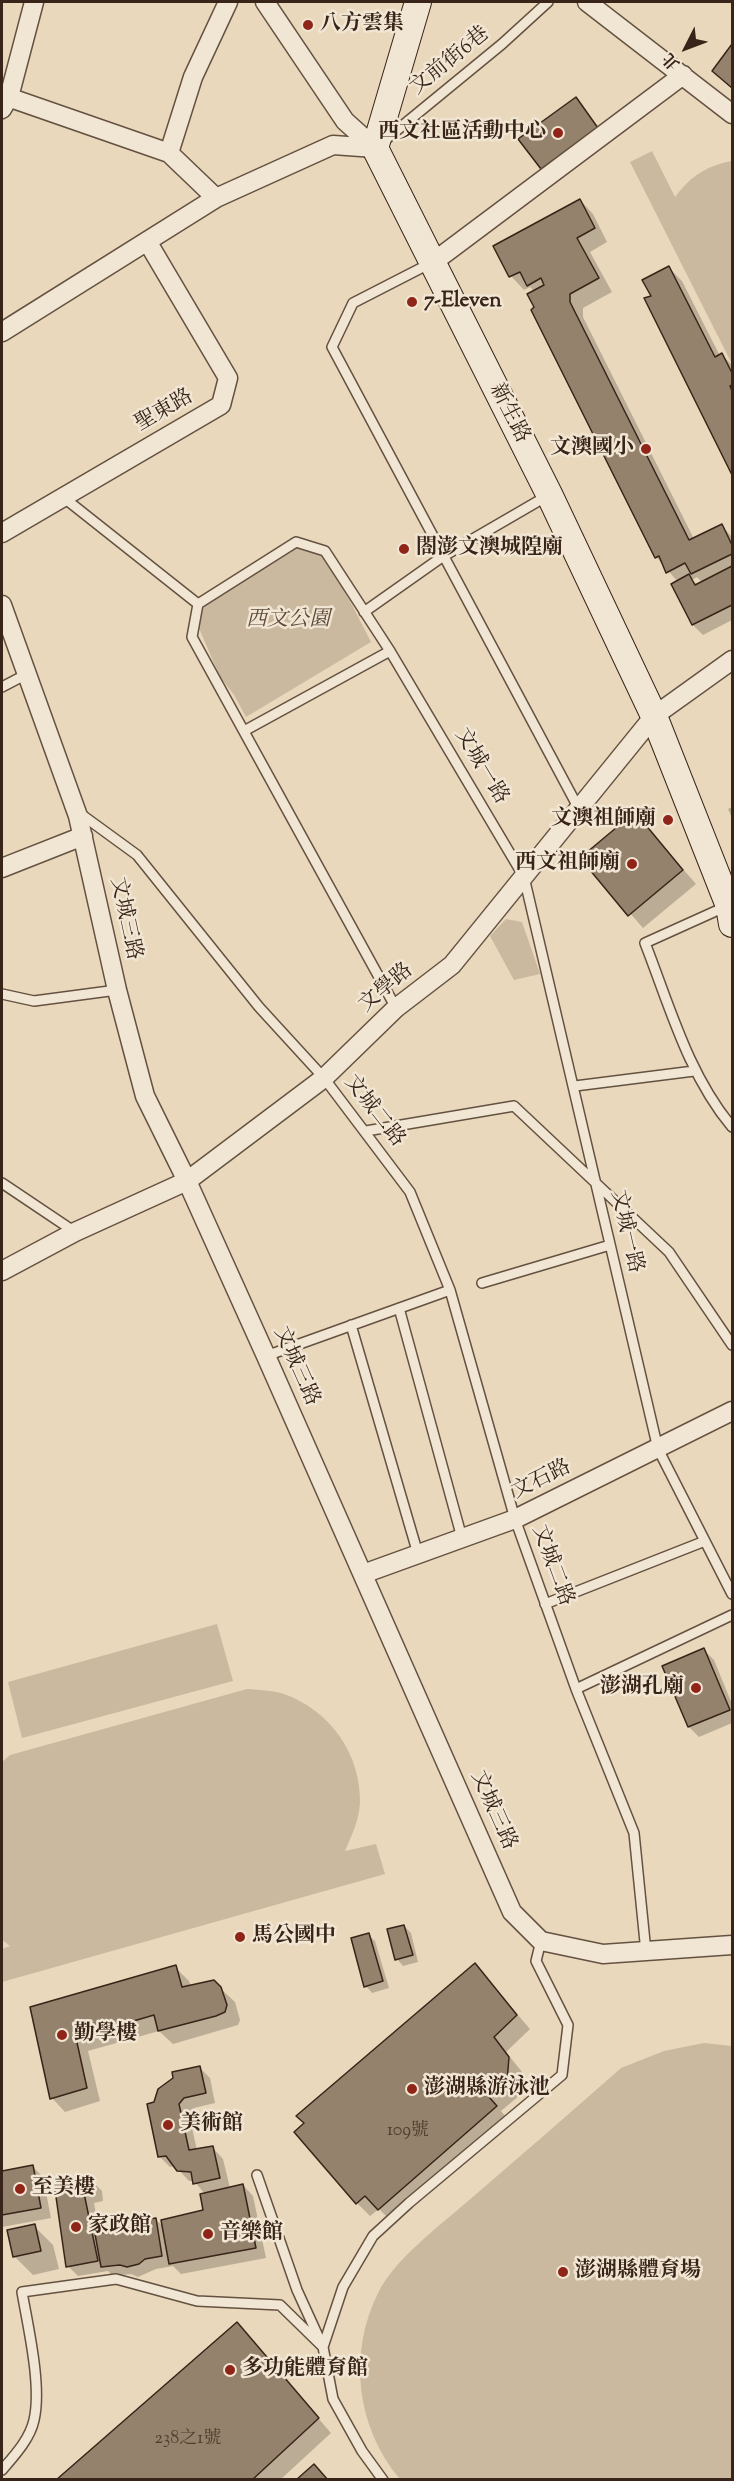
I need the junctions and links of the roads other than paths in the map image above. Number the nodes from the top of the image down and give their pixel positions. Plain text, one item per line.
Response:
1 (34, 2) edge
2 (228, 2) edge
3 (265, 2) edge
4 (418, 2) edge
5 (548, 2) edge
6 (587, 2) edge
7 (683, 75) junction
8 (4, 100) edge
9 (732, 114) edge
10 (375, 148) junction
11 (169, 153) junction
12 (216, 198) junction
13 (147, 241) junction
14 (432, 263) junction
15 (2, 332) edge
16 (549, 494) junction
17 (63, 497) junction
18 (2, 533) edge
19 (442, 557) junction
20 (198, 604) junction
21 (2, 605) edge
22 (364, 612) junction
23 (390, 651) junction
24 (732, 660) edge
25 (25, 675) junction
26 (2, 687) edge
27 (654, 716) junction
28 (244, 731) junction
29 (579, 809) junction
30 (76, 811) junction
31 (82, 836) junction
32 (2, 868) edge
33 (524, 877) junction
34 (731, 912) edge
35 (117, 990) junction
36 (2, 994) edge
37 (396, 1008) junction
38 (694, 1071) junction
39 (324, 1078) junction
40 (575, 1086) junction
41 (732, 1127) edge
42 (366, 1131) junction
43 (187, 1181) junction
44 (595, 1182) junction
45 (2, 1183) edge
46 (75, 1232) junction
47 (610, 1245) junction
48 (2, 1271) edge
49 (482, 1283) dead end
50 (450, 1290) junction
51 (399, 1308) junction
52 (351, 1325) junction
53 (732, 1345) edge
54 (266, 1356) junction
55 (732, 1411) edge
56 (658, 1449) junction
57 (515, 1519) junction
58 (462, 1538) junction
59 (705, 1540) junction
60 (418, 1554) junction
61 (363, 1574) junction
62 (732, 1594) edge
63 (545, 1604) junction
64 (732, 1615) edge
65 (576, 1689) junction
66 (541, 1941) junction
67 (732, 1945) edge
68 (646, 1952) junction
69 (257, 2175) dead end
70 (323, 2347) junction
71 (2, 2470) edge
72 (383, 2480) edge

1 - 8 street
2 - 11 street
3 - 10 street
4 - 10 main road
5 - 10 lane, 文前街6巷
6 - 7 street
7 - 9 street
7 - 14 street
8 - 11 street
10 - 12 street
10 - 14 main road, 新生路
11 - 12 street
12 - 13 street
13 - 15 street
13 - 17 street, 聖東路
14 - 16 main road, 新生路
14 - 19 lane
16 - 19 lane
16 - 27 main road, 新生路
17 - 18 street, 聖東路
17 - 20 lane
19 - 22 lane
19 - 29 lane
20 - 22 lane, 文城一路
20 - 28 lane
21 - 25 street, 文城三路
22 - 23 lane, 文城一路
23 - 28 lane
23 - 33 lane, 文城一路
24 - 27 street, 文學路
25 - 26 lane
25 - 30 street, 文城三路
27 - 29 street, 文學路
27 - 34 main road, 新生路
28 - 37 lane
29 - 33 street, 文學路
30 - 31 street, 文城三路
30 - 39 lane, 文城二路
31 - 32 street
31 - 35 street, 文城三路
33 - 37 street, 文學路
33 - 40 lane, 文城一路
34 - 38 lane
35 - 36 lane
35 - 43 street, 文城三路
37 - 39 street, 文學路
38 - 40 lane
38 - 41 lane
39 - 42 lane, 文城二路
39 - 43 street, 文學路
40 - 44 lane, 文城一路
42 - 44 lane
42 - 50 lane, 文城二路
43 - 46 street, 文學路
43 - 54 street, 文城三路
44 - 47 lane, 文城一路
44 - 53 lane
45 - 46 lane
46 - 48 street, 文學路
47 - 49 lane
47 - 56 lane, 文城一路
50 - 51 lane
50 - 57 lane, 文城二路
51 - 52 lane
51 - 58 lane
52 - 54 lane
52 - 60 lane
54 - 61 street, 文城三路
55 - 56 street, 文石路
56 - 57 street, 文石路
56 - 59 lane, 文城一路
57 - 58 street, 文石路
57 - 63 lane, 文城二路
58 - 60 street, 文石路
59 - 62 lane, 文城一路
59 - 63 lane
60 - 61 street, 文石路
61 - 66 street, 文城三路
63 - 65 lane, 文城二路
64 - 65 lane
65 - 68 lane, 文城二路
66 - 68 street
66 - 70 lane
67 - 68 street
69 - 70 lane
70 - 71 lane
70 - 72 lane

